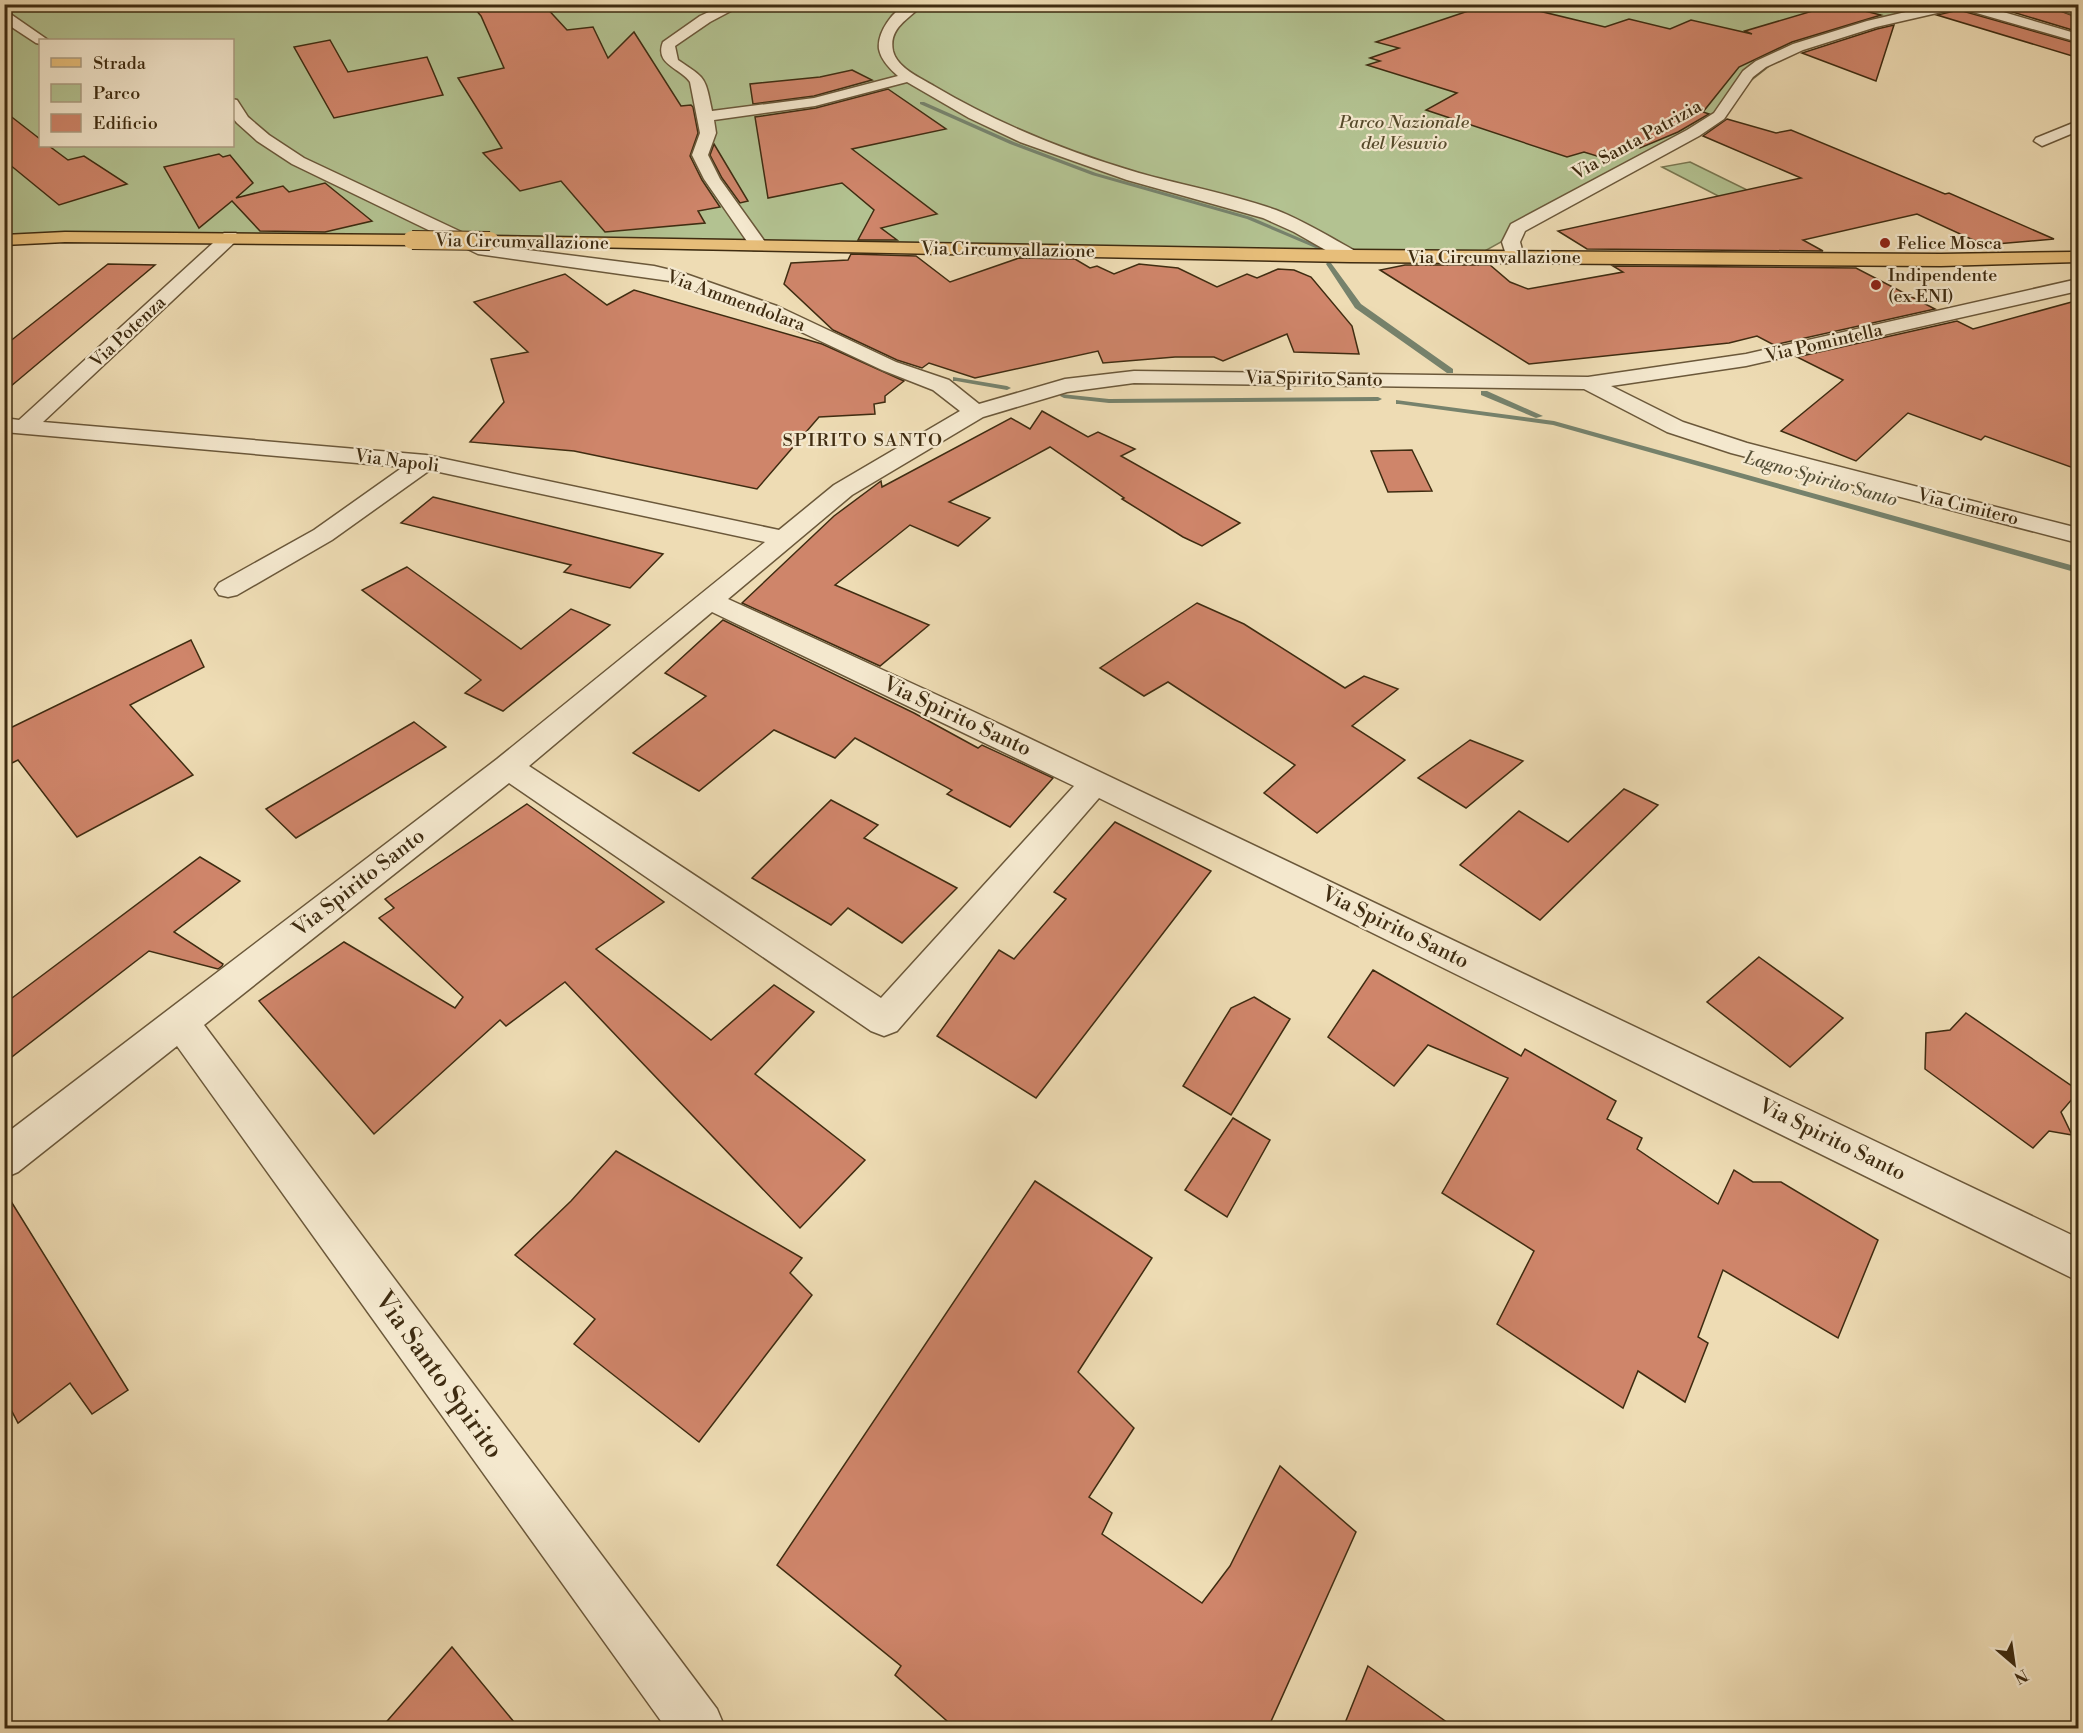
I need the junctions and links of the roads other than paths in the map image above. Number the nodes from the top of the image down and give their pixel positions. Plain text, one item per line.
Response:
1 (738, 4) edge
2 (917, 4) edge
3 (1960, 4) edge
4 (2050, 4) edge
5 (2079, 12) edge
6 (4, 16) edge
7 (2079, 38) edge
8 (39, 39) edge
9 (909, 77) junction
10 (234, 106) edge
11 (707, 116) junction
12 (2079, 126) edge
13 (2042, 141) dead end
14 (230, 237) junction
15 (4, 240) edge
16 (759, 246) junction
17 (1350, 256) junction
18 (1515, 257) junction
19 (2076, 269) edge
20 (1588, 382) junction
21 (975, 412) junction
22 (15, 425) edge
23 (426, 462) junction
24 (2079, 536) edge
25 (783, 538) junction
26 (228, 589) dead end
27 (708, 600) junction
28 (508, 767) junction
29 (1095, 782) junction
30 (180, 1022) junction
31 (4, 1158) edge
32 (2079, 1260) edge
33 (698, 1728) edge

1 - 11 street
2 - 9 street
3 - 7 street
3 - 18 street, Via Santa Patrizia
4 - 5 street
6 - 8 street
9 - 11 street
9 - 17 street
10 - 21 street, Via Ammendolara
11 - 16 street
12 - 13 street
14 - 15 main road, Via Circumvallazione
14 - 16 main road, Via Circumvallazione, bridge
14 - 22 street, Via Potenza
16 - 17 main road, Via Circumvallazione
17 - 18 main road, Via Circumvallazione
18 - 19 main road, Via Circumvallazione
19 - 20 street, Via Pomintella
20 - 21 street, Via Spirito Santo
20 - 24 street, Via Cimitero
21 - 25 street, Via Spirito Santo
22 - 23 street, Via Napoli
23 - 25 street, Via Napoli
23 - 26 street
25 - 27 street, Via Spirito Santo
27 - 28 street, Via Spirito Santo
27 - 29 street, Via Spirito Santo
28 - 29 street
28 - 30 street, Via Spirito Santo
29 - 32 street, Via Spirito Santo
30 - 31 street, Via Spirito Santo
30 - 33 street, Via Santo Spirito

